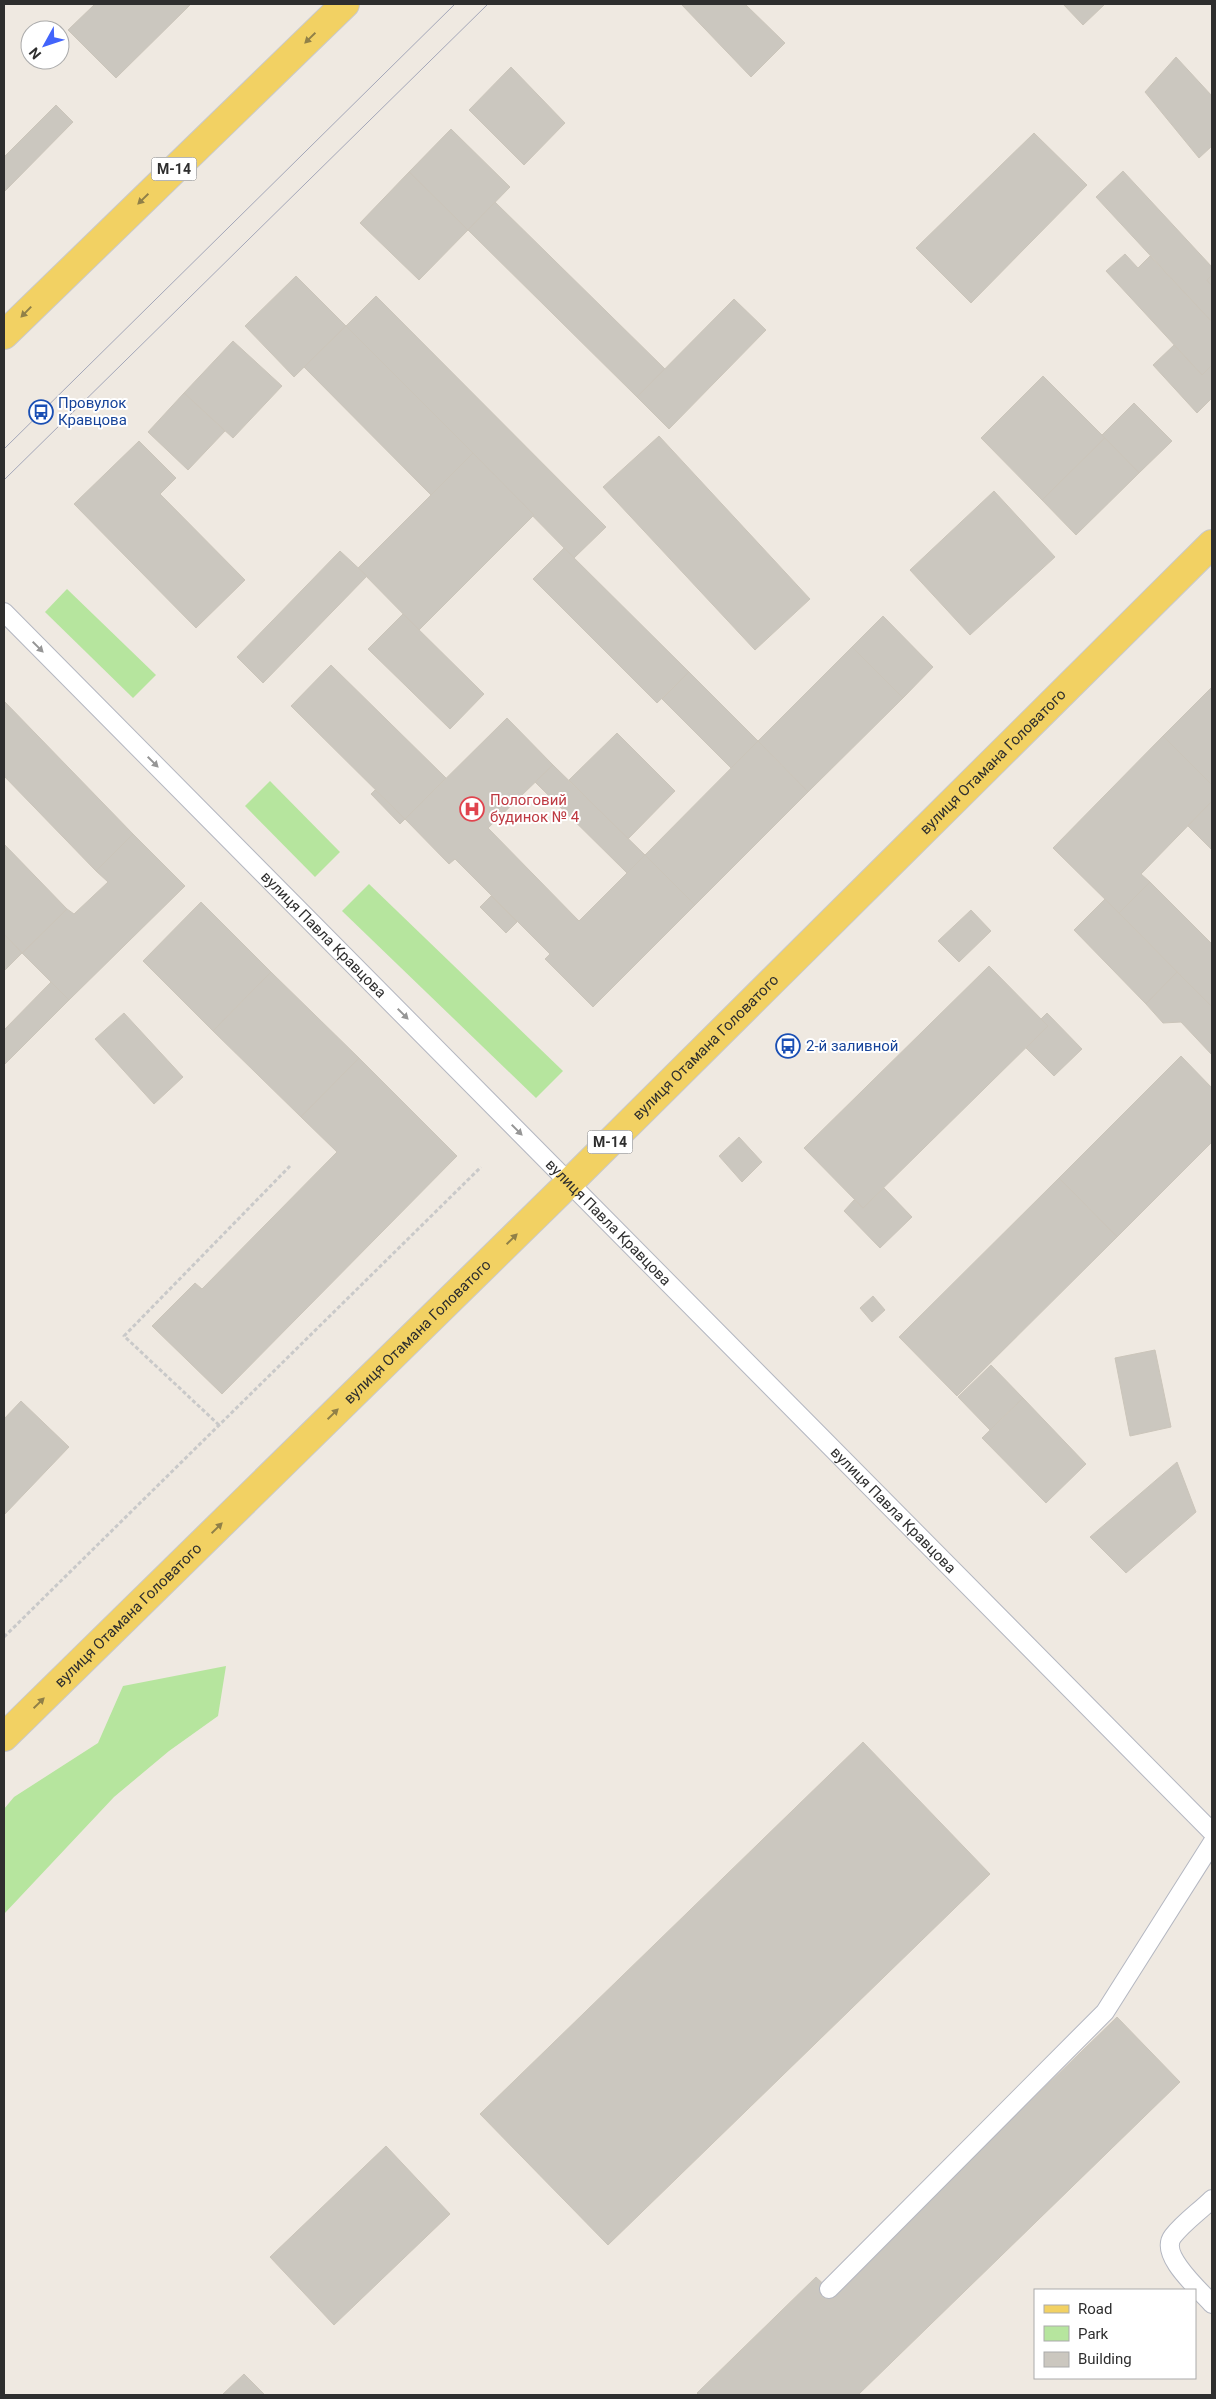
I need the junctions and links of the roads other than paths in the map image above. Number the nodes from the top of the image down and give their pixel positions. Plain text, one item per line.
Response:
1 (345, 4) edge
2 (4, 336) edge
3 (1212, 544) edge
4 (4, 612) edge
5 (569, 1183) junction
6 (4, 1737) edge
7 (1212, 1832) edge
8 (1212, 1843) edge
9 (1212, 2199) edge
10 (829, 2289) dead end
11 (1212, 2304) edge

1 -> 2 main road, М-14
3 - 5 main road, вулиця Отамана Головатого / М-14
4 -> 5 lane, вулиця Павла Кравцова
6 -> 5 main road, вулиця Отамана Головатого / М-14
5 - 7 lane, вулиця Павла Кравцова
8 - 10 lane
9 - 11 lane

